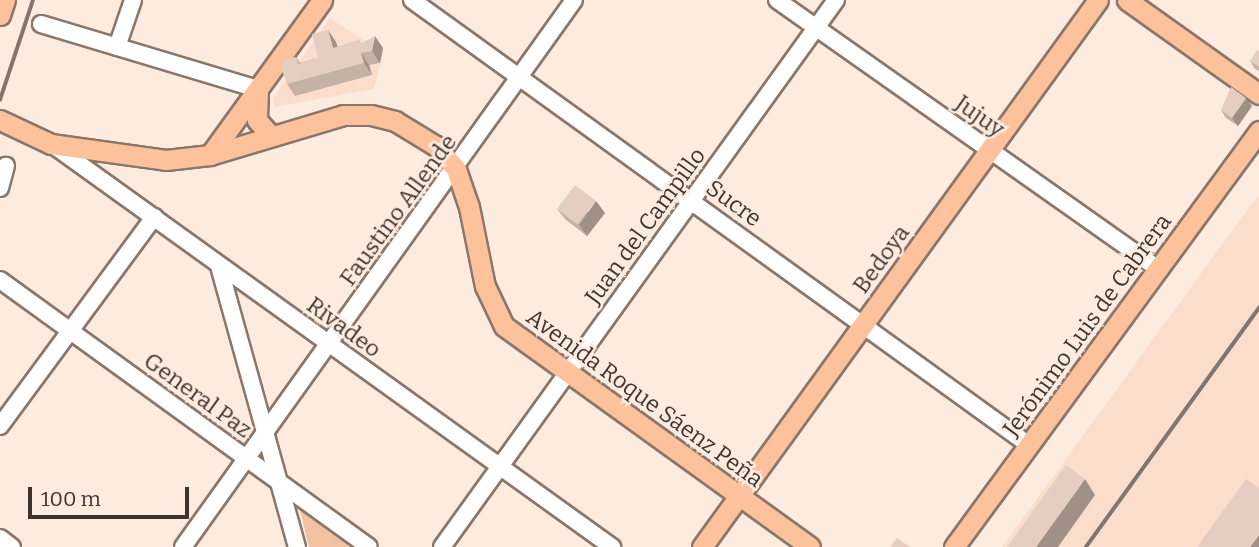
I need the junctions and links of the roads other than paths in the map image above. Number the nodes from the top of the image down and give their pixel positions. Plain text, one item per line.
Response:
1 (5, 0) edge
2 (134, 0) edge
3 (322, 0) edge
4 (412, 0) edge
5 (574, 0) edge
6 (777, 0) edge
7 (836, 0) edge
8 (1098, 0) edge
9 (1127, 0) edge
10 (0, 15) edge
11 (41, 23) dead end
12 (817, 28) junction
13 (117, 47) junction
14 (522, 78) junction
15 (258, 89) junction
16 (1259, 94) edge
17 (0, 120) edge
18 (1259, 131) edge
19 (270, 135) junction
20 (51, 144) junction
21 (990, 150) junction
22 (210, 155) junction
23 (113, 156) junction
24 (6, 166) dead end
25 (456, 169) junction
26 (106, 183) junction
27 (0, 188) edge
28 (692, 201) junction
29 (154, 217) junction
30 (219, 266) junction
31 (1158, 269) junction
32 (0, 281) edge
33 (864, 324) junction
34 (70, 331) junction
35 (329, 345) junction
36 (566, 375) junction
37 (0, 426) edge
38 (265, 433) junction
39 (1029, 445) junction
40 (247, 458) junction
41 (500, 467) junction
42 (279, 482) junction
43 (740, 496) junction
44 (0, 538) edge
45 (191, 543) edge
46 (12, 547) edge
47 (297, 547) edge
48 (369, 547) edge
49 (442, 547) edge
50 (612, 547) edge
51 (702, 547) edge
52 (810, 547) edge
53 (954, 547) edge

1 - 10 main road
2 - 13 street
3 - 15 main road
4 - 14 street, Sucre
5 - 14 street, Faustino Allende
6 - 12 street, Jujuy
7 - 12 street, Juan del Campillo
8 - 21 main road, Bedoya
9 - 16 main road
11 - 13 street
12 - 21 street, Jujuy
12 - 28 street, Juan del Campillo
13 - 15 street
14 - 25 street, Faustino Allende
14 - 28 street, Sucre
15 - 19 main road
15 - 22 main road
17 - 20 main road, Avenida Roque Sáenz Peña
18 - 31 main road, Jerónimo Luis de Cabrera
19 - 22 main road, Avenida Roque Sáenz Peña
19 - 25 main road, Avenida Roque Sáenz Peña
20 - 23 main road, Avenida Roque Sáenz Peña
20 - 26 street, Rivadeo
21 - 31 street, Jujuy
21 - 33 main road, Bedoya
22 - 23 main road, Avenida Roque Sáenz Peña
23 - 26 street
24 - 27 street
25 - 35 street, Faustino Allende
25 - 36 main road, Avenida Roque Sáenz Peña
26 - 29 street, Rivadeo
28 - 33 street, Sucre
28 - 36 street, Juan del Campillo
29 - 30 street, Rivadeo
29 - 34 street
30 - 35 street, Rivadeo
30 - 38 street
31 - 39 main road, Jerónimo Luis de Cabrera
32 - 34 street, General Paz
33 - 39 street, Sucre
33 - 43 main road, Bedoya
34 - 37 street
34 - 40 street, General Paz
35 - 38 street, Faustino Allende
35 - 41 street, Rivadeo
36 - 41 street, Juan del Campillo
36 - 43 main road, Avenida Roque Sáenz Peña
38 - 40 street, Faustino Allende
38 - 42 street
39 - 53 main road, Jerónimo Luis de Cabrera
40 - 42 street, General Paz
40 - 45 street, Faustino Allende
41 - 49 street, Juan del Campillo
41 - 50 street, Rivadeo
42 - 47 street
42 - 48 street, General Paz
43 - 51 main road, Bedoya
43 - 52 main road, Avenida Roque Sáenz Peña
44 - 46 street

